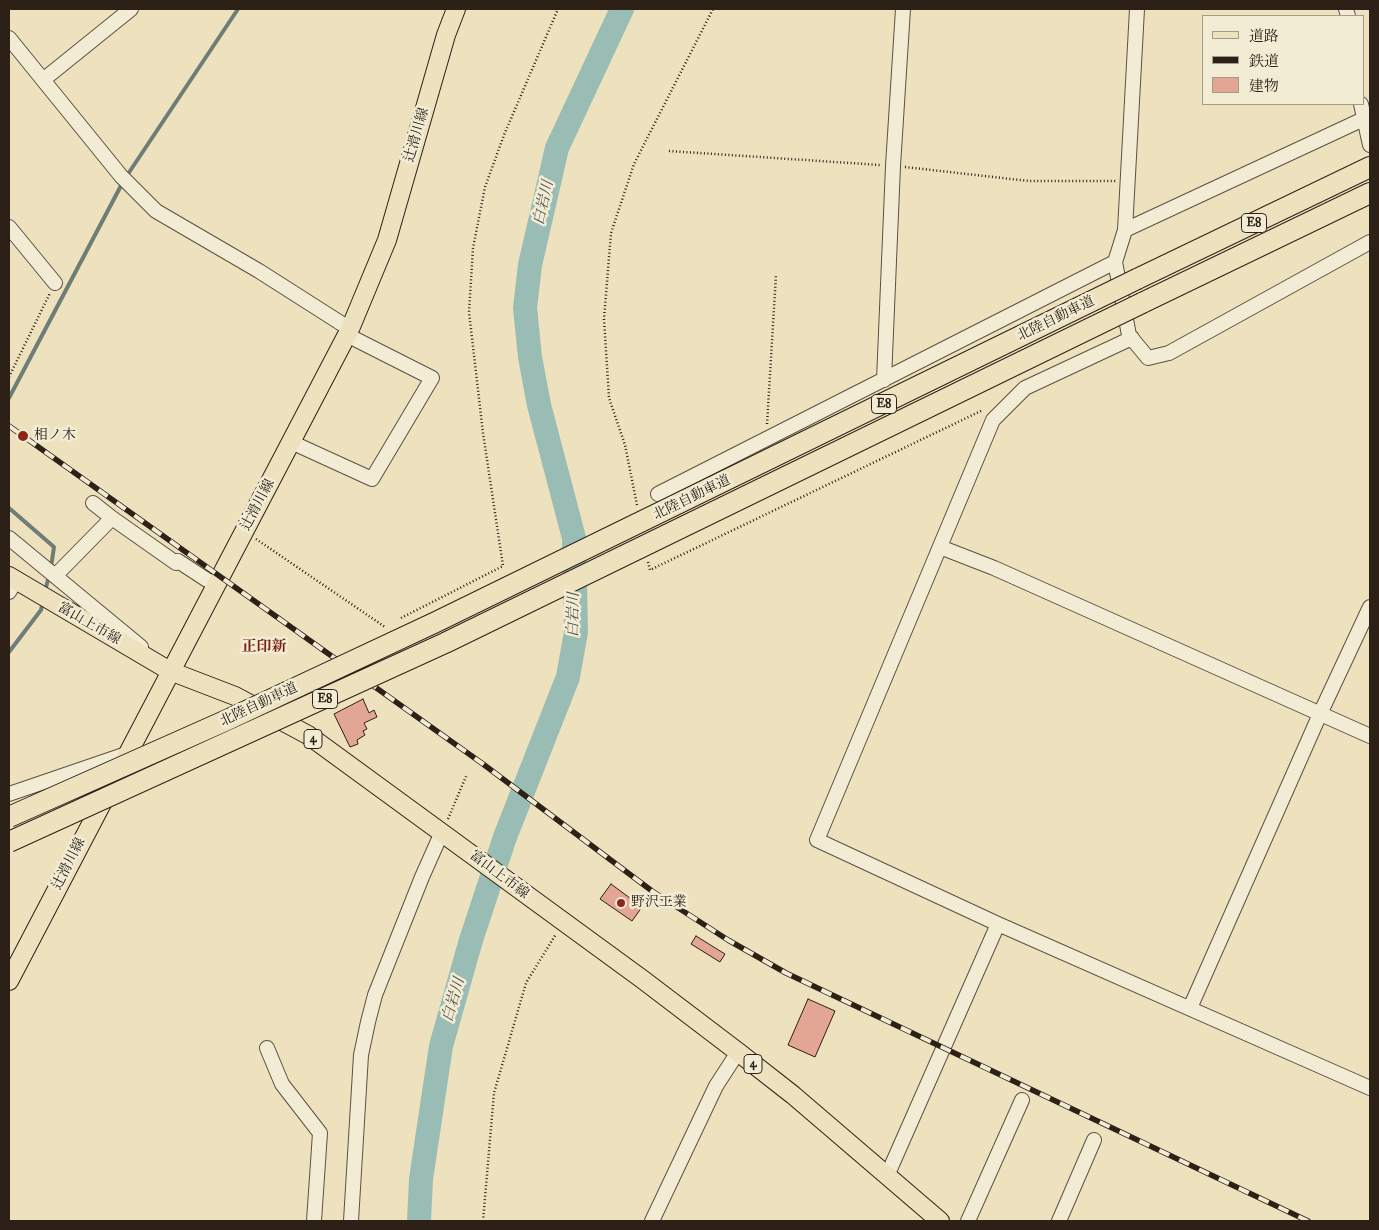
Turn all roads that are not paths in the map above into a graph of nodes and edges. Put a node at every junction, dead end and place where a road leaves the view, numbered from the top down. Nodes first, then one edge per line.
1 (131, 9) edge
2 (456, 9) edge
3 (903, 9) edge
4 (1137, 9) edge
5 (9, 38) edge
6 (43, 80) junction
7 (1361, 105) edge
8 (1367, 117) edge
9 (1370, 145) edge
10 (1370, 167) edge
11 (1370, 193) edge
12 (9, 227) edge
13 (1125, 230) junction
14 (1370, 242) edge
15 (1115, 262) junction
16 (55, 283) road end
17 (349, 332) junction
18 (1132, 338) junction
19 (884, 380) junction
20 (291, 442) junction
21 (658, 494) dead end
22 (93, 503) dead end
23 (112, 518) junction
24 (9, 538) edge
25 (940, 547) junction
26 (55, 576) junction
27 (207, 580) dead end
28 (11, 583) edge
29 (1370, 607) edge
30 (170, 671) junction
31 (1320, 714) junction
32 (1370, 736) edge
33 (126, 754) junction
34 (9, 796) edge
35 (9, 817) edge
36 (442, 832) junction
37 (9, 842) edge
38 (998, 924) junction
39 (9, 981) edge
40 (1190, 1008) junction
41 (267, 1048) dead end
42 (738, 1052) junction
43 (1370, 1088) edge
44 (1022, 1100) dead end
45 (1094, 1140) dead end
46 (887, 1176) junction
47 (314, 1221) edge
48 (351, 1221) edge
49 (652, 1221) edge
50 (940, 1221) edge
51 (968, 1221) edge
52 (1059, 1221) edge

1 - 6 street
2 - 17 main road, 辻滑川線
3 - 19 street
4 - 13 street
5 - 6 street
6 - 17 street
7 - 8 street
8 - 9 street
8 - 13 street
10 - 35 highway, 北陸自動車道 / E8, bridge
11 - 37 highway, 北陸自動車道 / E8, bridge
12 - 16 street
13 - 15 street
14 - 18 street
15 - 18 street
15 - 19 street
17 - 20 main road, 辻滑川線
17 - 20 street
18 - 25 street
19 - 21 street
20 - 30 main road, 辻滑川線
22 - 23 street
23 - 26 street
23 - 27 street
24 - 26 street
25 - 31 street
25 - 38 street
26 - 30 street
28 - 30 main road, 富山上市線 / 4
29 - 31 street
30 - 33 main road, 辻滑川線
30 - 36 main road, 4
31 - 32 street
31 - 40 street
33 - 34 street
33 - 39 main road, 辻滑川線
36 - 42 main road, 富山上市線 / 4
36 - 48 street
38 - 40 street
38 - 46 street
40 - 43 street
41 - 47 street
42 - 46 main road, 4
42 - 49 street
44 - 51 street
45 - 52 street
46 - 50 main road, 4

